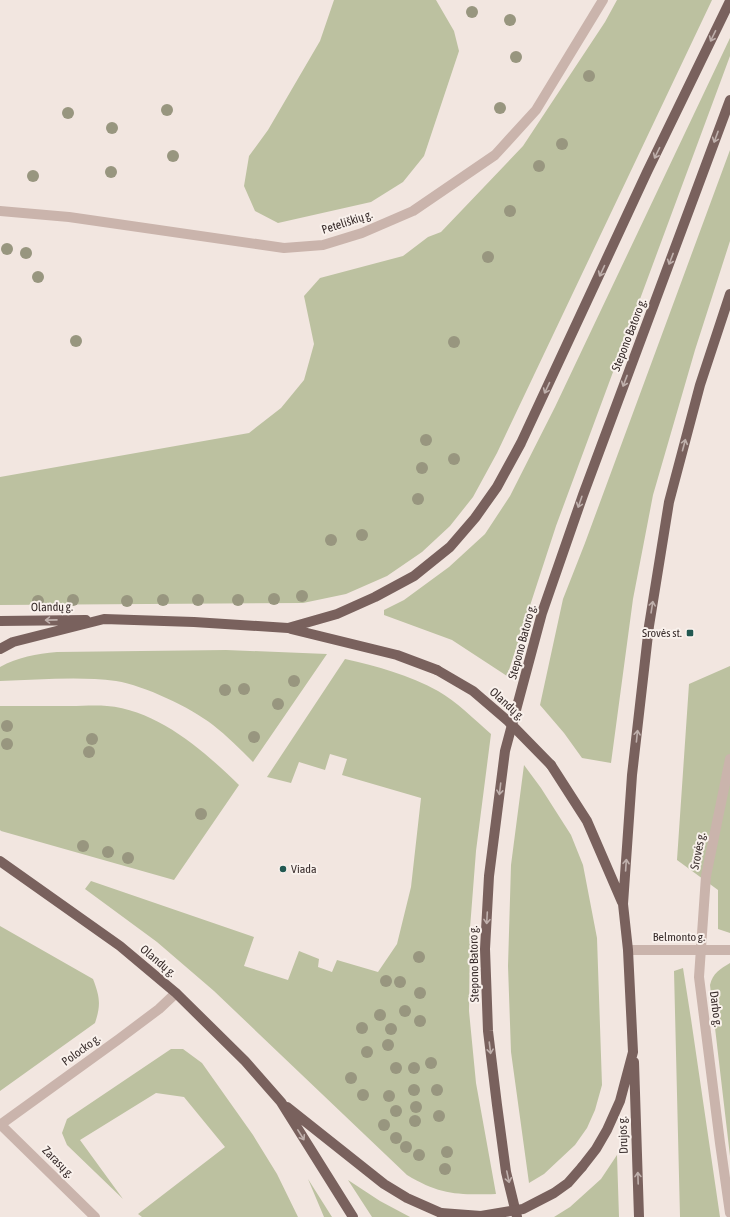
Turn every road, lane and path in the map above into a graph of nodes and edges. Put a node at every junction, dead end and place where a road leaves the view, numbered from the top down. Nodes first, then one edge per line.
1 (603, 0) edge
2 (730, 0) edge
3 (730, 100) edge
4 (0, 211) edge
5 (730, 294) edge
6 (104, 619) junction
7 (0, 621) edge
8 (288, 628) junction
9 (0, 649) edge
10 (730, 759) edge
11 (0, 862) edge
12 (623, 904) junction
13 (628, 950) junction
14 (730, 950) edge
15 (701, 951) junction
16 (176, 993) junction
17 (633, 1052) junction
18 (281, 1102) junction
19 (1, 1125) edge
20 (730, 1213) edge
21 (95, 1217) edge
22 (353, 1217) edge
23 (517, 1217) edge
24 (639, 1217) edge

1 - 4 street, Peteliškių g.
2 -> 8 main road
3 -> 23 main road, Stepono Batoro g.
12 -> 5 main road
6 -> 7 main road, Olandų g.
6 - 8 main road
6 - 9 main road
8 - 12 main road, Olandų g., bridge
10 - 15 street, Srovės g.
11 - 16 main road, Olandų g.
12 - 13 main road, Drujos g.
13 - 15 street, Belmonto g.
13 - 17 main road, Drujos g.
14 - 15 street, Belmonto g.
15 - 20 street, Darbo g.
16 - 18 main road, Olandų g.
16 - 19 street, Polocko g.
17 - 18 main road, bridge
24 -> 17 main road, Drujos g.
18 -> 22 main road
19 - 21 street, Zarasų g.

